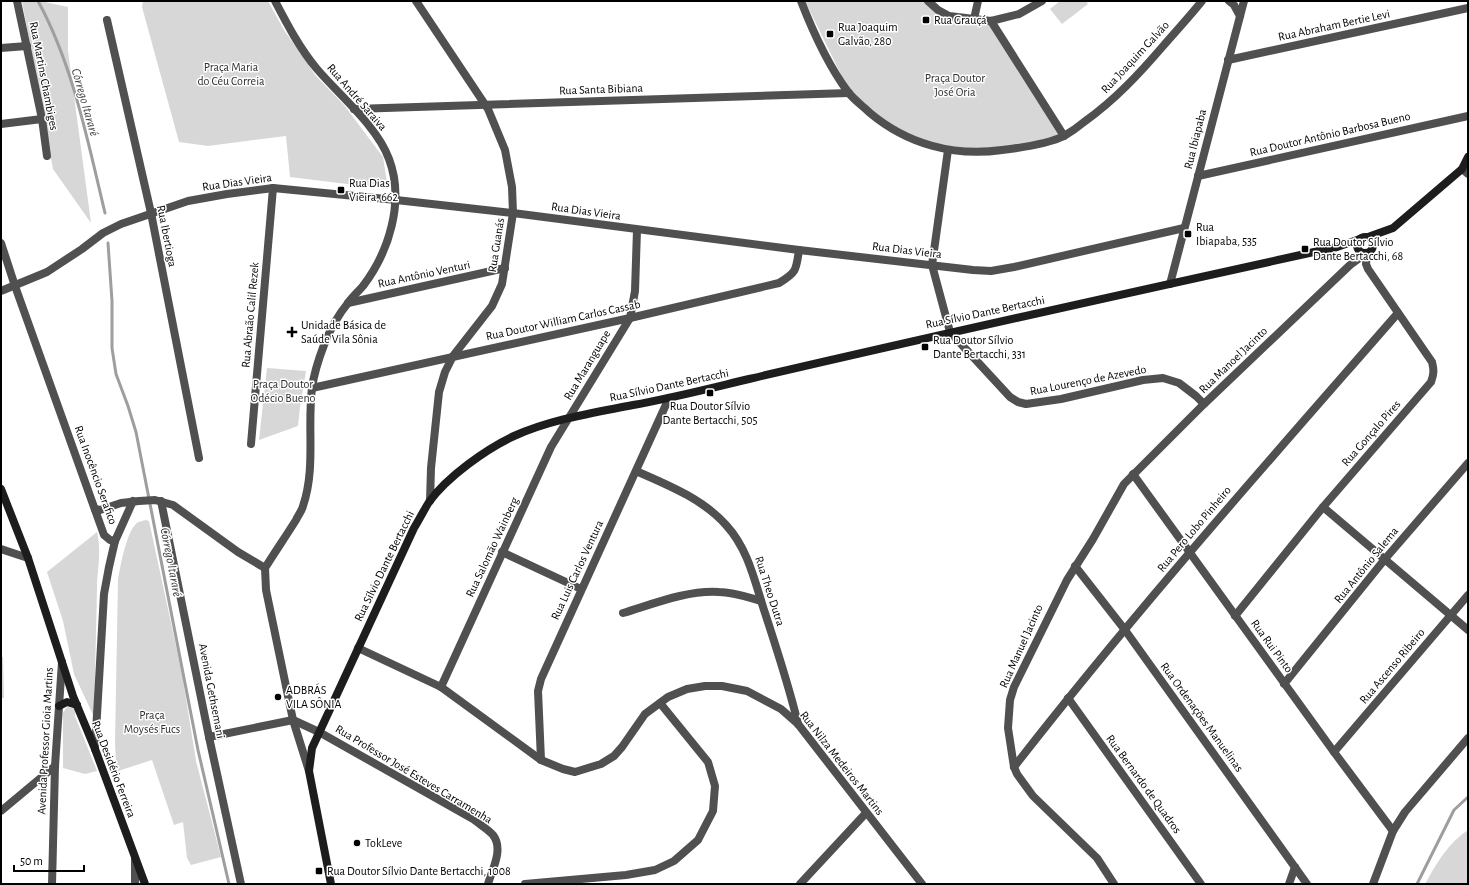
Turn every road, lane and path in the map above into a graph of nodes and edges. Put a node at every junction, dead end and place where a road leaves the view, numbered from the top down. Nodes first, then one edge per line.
1 (17, 1) edge
2 (275, 1) edge
3 (416, 1) edge
4 (800, 1) edge
5 (928, 1) edge
6 (978, 1) edge
7 (1042, 1) edge
8 (1202, 1) edge
9 (1229, 1) edge
10 (1244, 1) edge
11 (1468, 8) edge
12 (1240, 16) junction
13 (974, 19) junction
14 (107, 20) dead end
15 (991, 21) junction
16 (27, 46) junction
17 (1, 48) edge
18 (1228, 60) junction
19 (849, 93) junction
20 (485, 105) junction
21 (354, 109) junction
22 (1468, 116) edge
23 (42, 119) junction
24 (1, 124) edge
25 (1064, 136) junction
26 (948, 150) junction
27 (47, 156) dead end
28 (1468, 157) edge
29 (1465, 171) edge
30 (1198, 176) junction
31 (273, 188) junction
32 (396, 200) junction
33 (150, 213) junction
34 (513, 213) junction
35 (1184, 228) junction
36 (637, 230) junction
37 (1364, 238) junction
38 (1, 243) edge
39 (1337, 247) junction
40 (799, 250) junction
41 (1363, 253) junction
42 (932, 265) junction
43 (505, 268) junction
44 (1170, 284) junction
45 (15, 286) junction
46 (1, 291) edge
47 (348, 303) junction
48 (1398, 313) junction
49 (630, 318) junction
50 (950, 332) junction
51 (453, 356) junction
52 (312, 388) junction
53 (669, 398) junction
54 (1204, 404) junction
55 (568, 418) junction
56 (251, 444) dead end
57 (199, 458) dead end
58 (1468, 462) edge
59 (636, 471) junction
60 (1133, 474) junction
61 (1, 489) edge
62 (136, 501) junction
63 (158, 501) junction
64 (430, 501) junction
65 (121, 503) junction
66 (1323, 507) junction
67 (95, 509) junction
68 (126, 518) junction
69 (115, 541) junction
70 (1, 549) edge
71 (502, 552) junction
72 (1189, 552) junction
73 (28, 558) junction
74 (1385, 559) junction
75 (1075, 566) junction
76 (265, 568) junction
77 (581, 589) junction
78 (1468, 595) edge
79 (761, 601) junction
80 (623, 613) dead end
81 (1450, 615) junction
82 (1235, 616) junction
83 (1126, 630) junction
84 (1468, 630) edge
85 (358, 648) junction
86 (62, 662) junction
87 (1284, 684) junction
88 (441, 687) junction
89 (1068, 698) junction
90 (660, 703) junction
91 (77, 705) junction
92 (59, 706) junction
93 (82, 718) junction
94 (293, 720) junction
95 (97, 721) junction
96 (798, 724) junction
97 (319, 732) junction
98 (208, 737) junction
99 (1468, 738) edge
100 (95, 749) junction
101 (1334, 752) junction
102 (541, 760) junction
103 (55, 766) junction
104 (1014, 767) junction
105 (309, 771) junction
106 (1, 811) edge
107 (866, 813) junction
108 (1393, 831) junction
109 (135, 860) junction
110 (1295, 867) junction
111 (52, 884) edge
112 (135, 884) edge
113 (145, 884) edge
114 (240, 884) edge
115 (331, 884) edge
116 (488, 884) edge
117 (525, 884) edge
118 (800, 884) edge
119 (922, 884) edge
120 (1114, 884) edge
121 (1201, 884) edge
122 (1289, 884) edge
123 (1307, 884) edge
124 (1373, 884) edge

1 - 16 street, Rua Martins Chambiges
2 - 21 street, Rua André Saraiva
3 - 20 street, Rua Guanás
4 - 19 street, Rua Joaquim Galvão
5 - 13 street
6 - 13 street
7 - 15 street
8 - 25 street, Rua Joaquim Galvão
9 - 12 street
10 - 12 street, Rua Ibiapaba
11 - 18 street, Rua Abraham Bertie Levi
12 - 18 street, Rua Ibiapaba
13 - 15 street
14 - 33 street, Rua Ibertioga
15 - 25 street
16 - 17 street
16 - 23 street, Rua Martins Chambiges
18 - 30 street, Rua Ibiapaba
19 - 20 street, Rua Santa Bibiana
19 - 26 street, Rua Joaquim Galvão
20 - 21 street, Rua Santa Bibiana
20 - 34 street, Rua Guanás
21 - 32 street, Rua André Saraiva
22 - 30 street, Rua Doutor Antônio Barbosa Bueno
23 - 24 street
23 - 27 street, Rua Martins Chambiges
25 - 26 street, Rua Joaquim Galvão
26 - 42 street
28 - 29 street
29 - 37 street
30 - 35 street, Rua Ibiapaba
31 - 32 street, Rua Dias Vieira
31 - 33 street, Rua Dias Vieira
31 - 56 street, Rua Abraão Calil Rezek
32 - 34 street, Rua Dias Vieira
32 - 47 street, Rua André Saraiva
33 - 45 street, Rua Dias Vieira
33 - 57 street, Rua Ibertioga
34 - 36 street, Rua Dias Vieira
34 - 43 street, Rua Guanás
35 - 42 street, Rua Dias Vieira
35 - 44 street, Rua Ibiapaba
36 - 40 street, Rua Dias Vieira
36 - 49 street, Rua Maranguape
37 - 39 street, Rua Sílvio Dante Bertacchi
37 - 41 street
37 - 41 street
38 - 45 street, Rua Inocêncio Serafico
39 - 41 street, Rua Sílvio Dante Bertacchi
39 - 44 street, Rua Sílvio Dante Bertacchi
40 - 42 street, Rua Dias Vieira
40 - 49 street, Rua Doutor William Carlos Cassab
41 - 48 street, Rua Gonçalo Pires
41 - 54 street, Rua Manoel Jacinto
42 - 50 street
43 - 47 street, Rua Antônio Venturi
43 - 51 street, Rua Guanás
44 - 50 street, Rua Sílvio Dante Bertacchi
45 - 46 street, Rua Dias Vieira
45 - 67 street, Rua Inocêncio Serafico
47 - 52 street, Rua André Saraiva
48 - 66 street, Rua Gonçalo Pires
48 - 72 street, Rua Pero Lobo Pinheiro
49 - 51 street, Rua Doutor William Carlos Cassab
49 - 55 street, Rua Maranguape
50 - 53 street, Rua Sílvio Dante Bertacchi
50 - 54 street, Rua Lourenço de Azevedo
51 - 52 street, Rua Doutor William Carlos Cassab
51 - 64 street, Rua Guanás
52 - 76 street, Rua André Saraiva
53 - 55 street, Rua Sílvio Dante Bertacchi
53 - 59 street, Rua Luis Carlos Ventura
54 - 60 street, Rua Manoel Jacinto
55 - 64 street, Rua Sílvio Dante Bertacchi
55 - 71 street, Rua Salomão Wainberg
58 - 74 street, Rua Antônio Salema
59 - 77 street, Rua Luis Carlos Ventura
59 - 79 street, Rua Theo Dutra
60 - 72 street, Rua Rui Pinto
60 - 75 street, Rua Manuel Jacinto
61 - 73 street, Avenida Professor Gioia Martins
62 - 63 street
62 - 65 street
62 - 68 street
63 - 76 street
63 - 98 street, Avenida Gethsemani
64 - 85 street, Rua Sílvio Dante Bertacchi
65 - 67 street
65 - 68 street
66 - 74 street
66 - 82 street, Rua Gonçalo Pires
67 - 69 street, Rua Inocêncio Serafico
68 - 69 street
69 - 95 street, Rua Inocêncio Serafico
70 - 73 street
71 - 77 street
71 - 88 street, Rua Salomão Wainberg
72 - 82 street, Rua Rui Pinto
72 - 83 street, Rua Pero Lobo Pinheiro
73 - 86 street, Avenida Professor Gioia Martins
74 - 81 street
74 - 87 street, Rua Antônio Salema
75 - 83 street, Rua Ordenações Manuelinas
75 - 104 street, Rua Manuel Jacinto
76 - 94 street
77 - 102 street, Rua Luis Carlos Ventura
78 - 81 street, Rua Ascenso Ribeiro
79 - 80 street
79 - 96 street, Rua Theo Dutra
81 - 84 street
81 - 101 street, Rua Ascenso Ribeiro
82 - 87 street, Rua Rui Pinto
83 - 89 street, Rua Pero Lobo Pinheiro
83 - 110 street, Rua Ordenações Manuelinas
85 - 88 street, Rua Nilza Medeiros Martins
85 - 97 street, Rua Sílvio Dante Bertacchi
86 - 91 street, Rua Desidério Ferreira
86 - 92 street, Avenida Professor Gioia Martins
87 - 101 street, Rua Rui Pinto
88 - 102 street, Rua Nilza Medeiros Martins
89 - 104 street, Rua Pero Lobo Pinheiro
89 - 121 street, Rua Bernardo de Quadros
90 - 96 street, Rua Nilza Medeiros Martins
90 - 102 street, Rua Nilza Medeiros Martins
90 - 117 street
91 - 92 street
91 - 93 street, Rua Desidério Ferreira
92 - 103 street, Avenida Professor Gioia Martins
93 - 95 street
93 - 100 street, Rua Desidério Ferreira
94 - 97 street, Rua Professor José Esteves Carramenha
94 - 98 street
94 - 105 street
95 - 100 street, Rua Inocêncio Serafico
96 - 107 street, Rua Nilza Medeiros Martins
97 - 105 street, Rua Sílvio Dante Bertacchi
97 - 116 street, Rua Professor José Esteves Carramenha
98 - 114 street, Avenida Gethsemani
99 - 108 street
100 - 109 street, Rua Desidério Ferreira
101 - 108 street, Rua Rui Pinto
103 - 106 street
103 - 111 street, Avenida Professor Gioia Martins
104 - 120 street, Rua Manuel Jacinto
105 - 115 street, Rua Sílvio Dante Bertacchi
107 - 118 street
107 - 119 street, Rua Nilza Medeiros Martins
108 - 124 street
109 - 112 street
109 - 113 street, Rua Desidério Ferreira
110 - 122 street
110 - 123 street, Rua Ordenações Manuelinas

